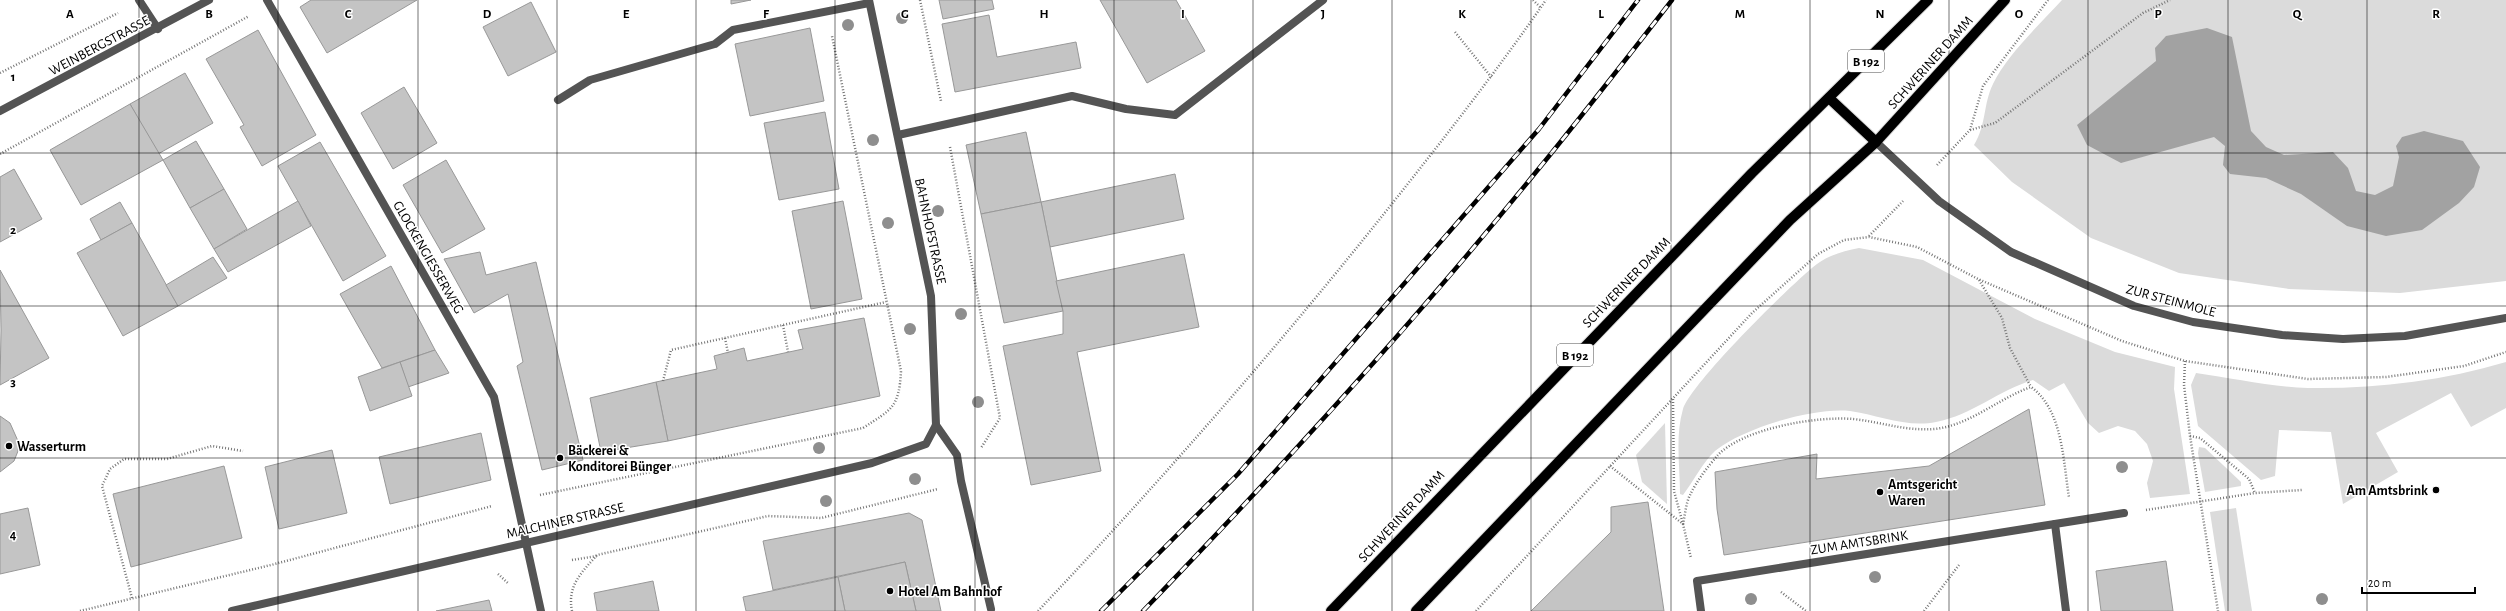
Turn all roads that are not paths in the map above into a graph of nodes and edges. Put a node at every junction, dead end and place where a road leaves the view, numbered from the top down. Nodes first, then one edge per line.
1 (209, 0) edge
2 (1323, 0) edge
3 (1928, 0) edge
4 (2005, 0) edge
5 (139, 1) edge
6 (869, 1) edge
7 (268, 2) edge
8 (158, 29) junction
9 (1829, 98) junction
10 (558, 100) dead end
11 (0, 111) edge
12 (898, 135) junction
13 (1876, 142) junction
14 (2506, 318) edge
15 (936, 425) junction
16 (903, 452) joint
17 (2124, 513) road end
18 (2055, 524) junction
19 (527, 542) junction
20 (991, 609) dead end
21 (232, 611) edge
22 (541, 611) edge
23 (1331, 611) edge
24 (1416, 611) edge
25 (1701, 611) edge
26 (2066, 611) edge

1 - 8 street, WEINBERGSTRASSE
2 - 12 street
3 - 9 main road, SCHWERINER DAMM / B 192
4 - 13 main road, SCHWERINER DAMM
5 - 8 street
6 - 10 street
6 - 12 street, BAHNHOFSTRASSE
7 - 19 street, GLOCKENGIESSERWEG
8 - 11 street, WEINBERGSTRASSE
9 - 13 main road
9 - 23 main road, SCHWERINER DAMM / B 192
12 - 15 street, BAHNHOFSTRASSE
13 - 14 street, ZUR STEINMOLE
13 - 24 main road, SCHWERINER DAMM
15 - 16 street, BAHNHOFSTRASSE
15 - 20 street
16 - 19 street, MALCHINER STRASSE
17 - 18 street, ZUM AMTSBRINK
18 - 25 street, ZUM AMTSBRINK
18 - 26 street
19 - 21 street, MALCHINER STRASSE
19 - 22 street, GLOCKENGIESSERWEG

